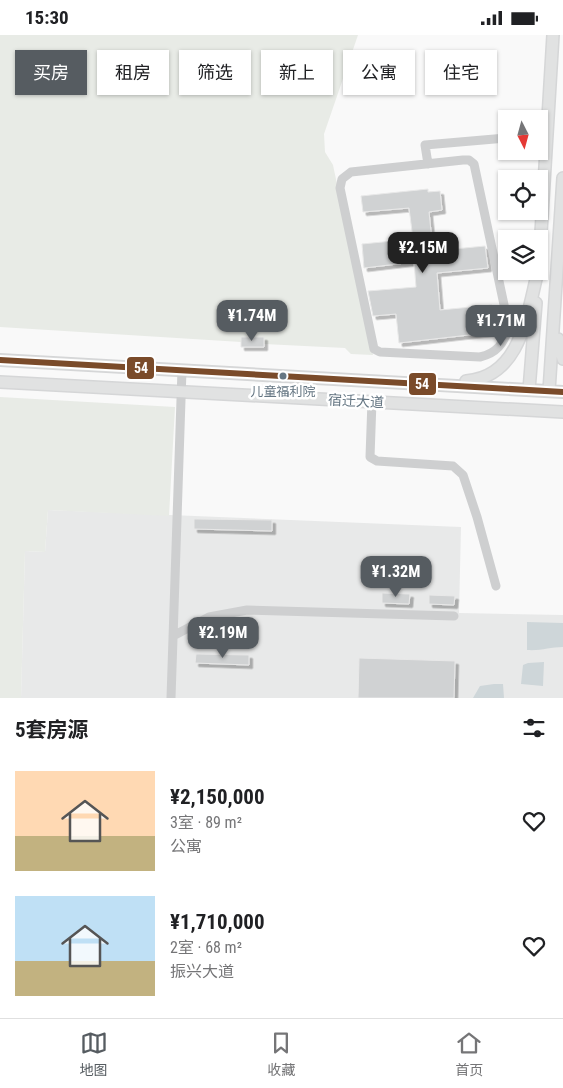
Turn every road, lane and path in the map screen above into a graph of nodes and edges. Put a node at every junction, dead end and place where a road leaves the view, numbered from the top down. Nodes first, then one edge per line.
1 (554, 35) edge
2 (546, 110) edge
3 (498, 139) edge
4 (542, 160) edge
5 (428, 164) junction
6 (563, 179) edge
7 (562, 207) edge
8 (540, 230) edge
9 (557, 276) junction
10 (536, 280) edge
11 (537, 280) edge
12 (563, 359) edge
13 (0, 360) edge
14 (182, 370) junction
15 (0, 382) edge
16 (427, 384) junction
17 (529, 389) junction
18 (549, 391) junction
19 (181, 392) junction
20 (563, 392) edge
21 (372, 401) junction
22 (563, 412) edge
23 (496, 586) dead end
24 (454, 617) dead end
25 (173, 636) junction
26 (171, 698) edge

1 - 2 main road
3 - 5 lane
4 - 8 main road
5 - 5 lane
6 - 7 main road
7 - 9 main road
9 - 12 main road
9 - 18 main road
10 - 16 main road
11 - 17 main road
13 - 14 main road, 宿迁大道
14 - 16 main road, 宿迁大道
14 - 19 lane
15 - 19 main road, 宿迁大道
16 - 17 main road, 宿迁大道
17 - 18 main road, 宿迁大道
18 - 20 main road, 宿迁大道
19 - 21 main road, 宿迁大道
19 - 25 lane
21 - 22 main road, 宿迁大道
21 - 23 lane
24 - 25 lane
25 - 26 lane

